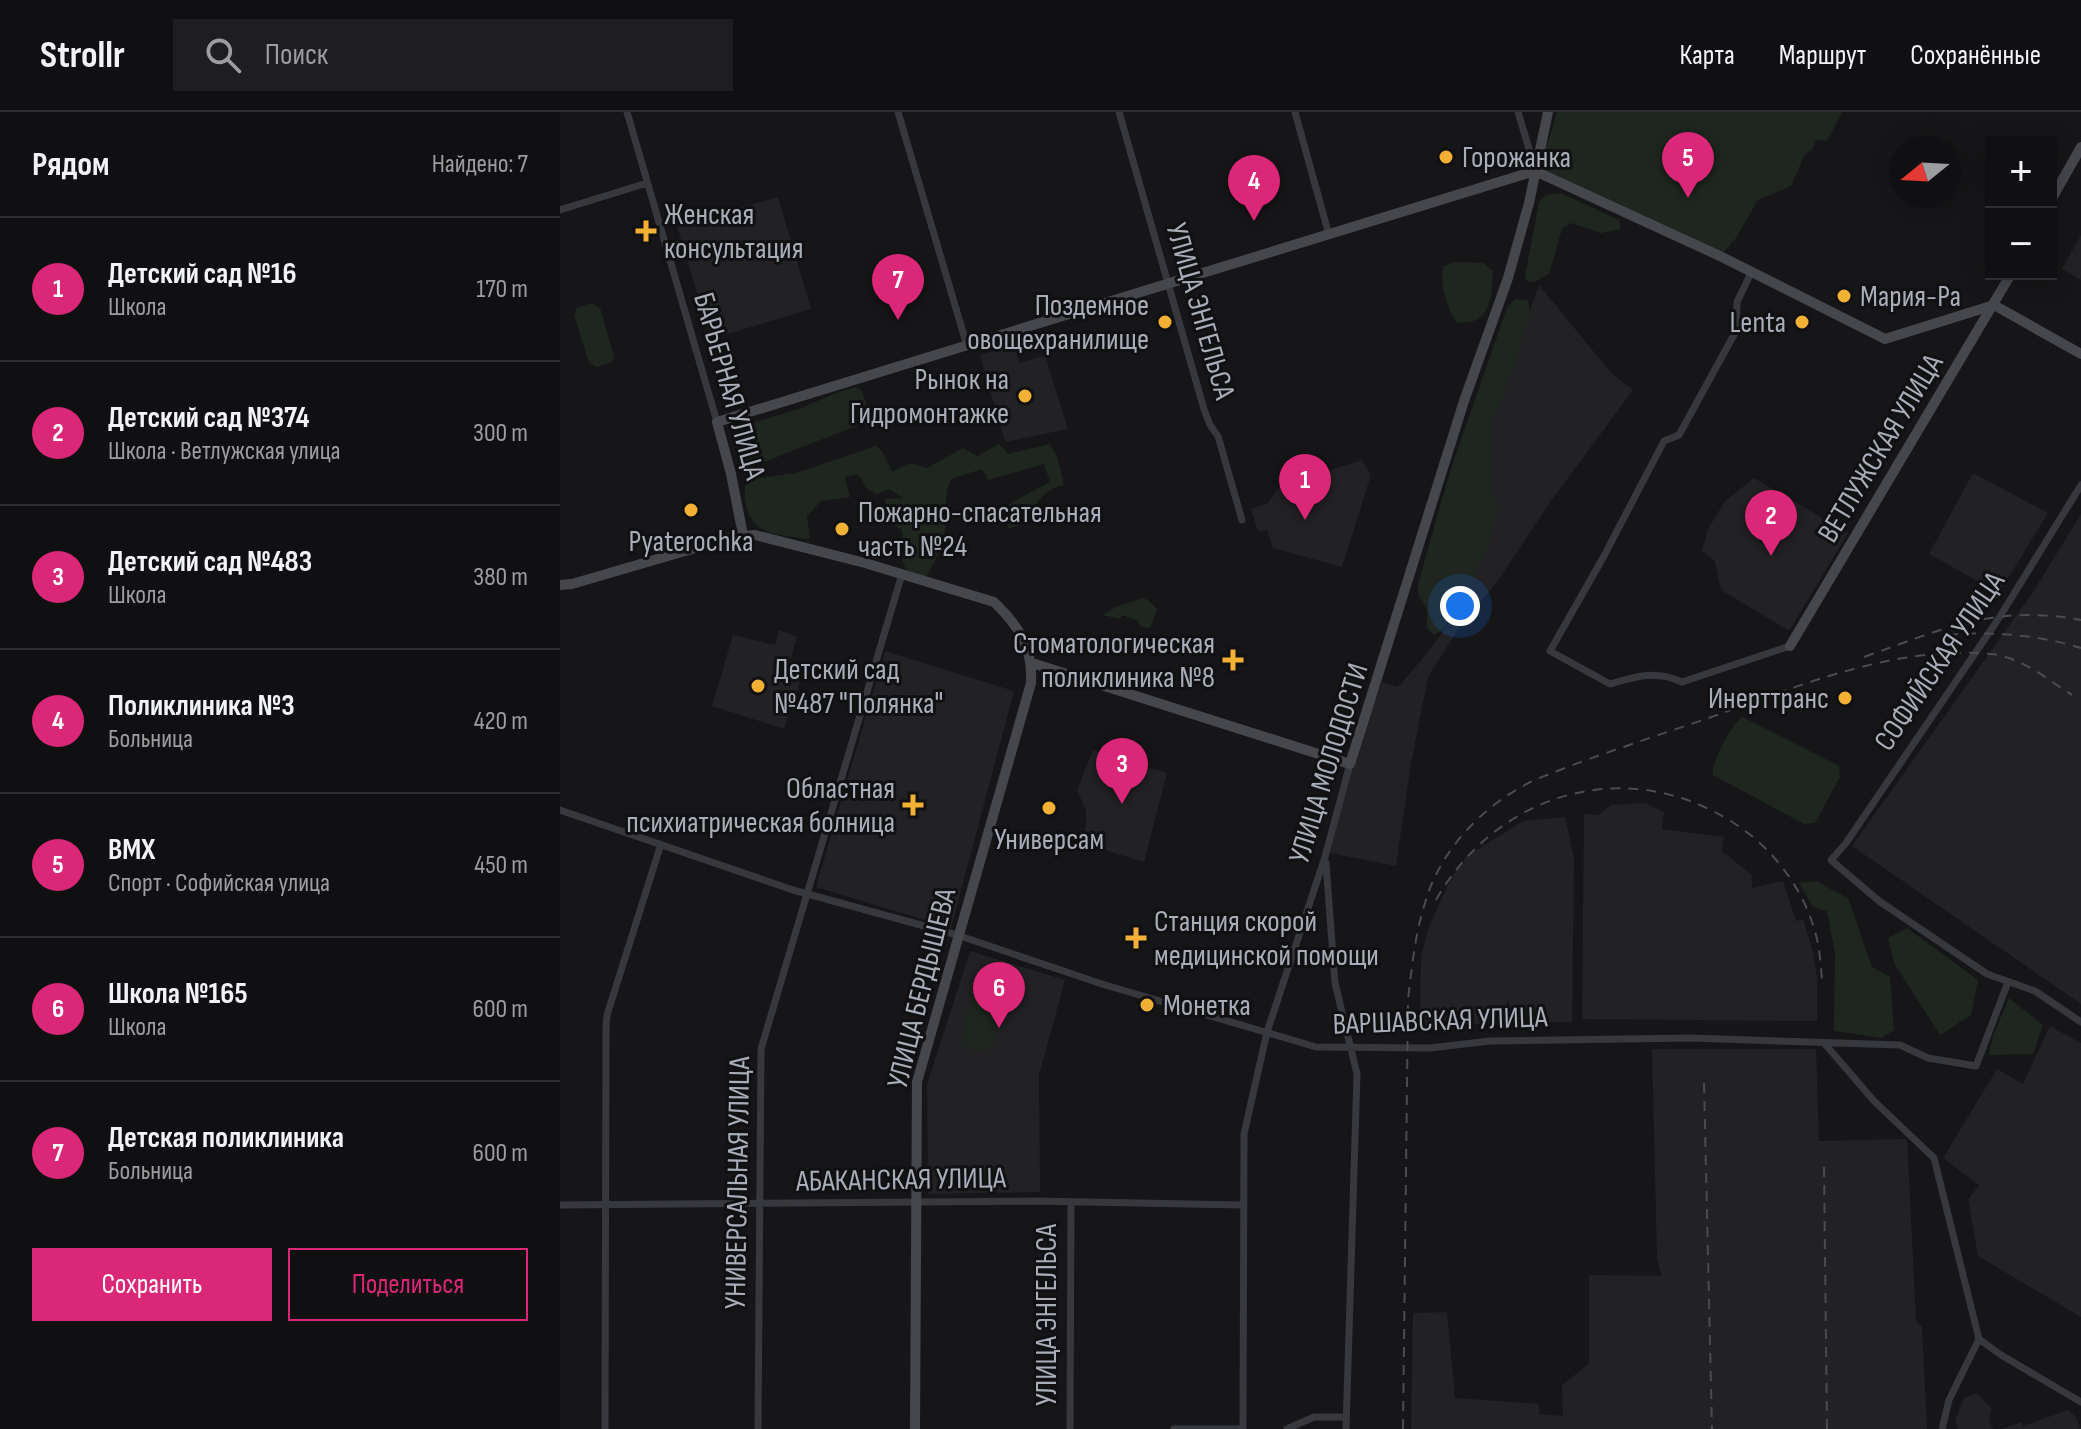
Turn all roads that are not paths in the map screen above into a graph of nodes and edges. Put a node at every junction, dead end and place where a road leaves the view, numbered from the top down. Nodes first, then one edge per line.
1 (627, 112) edge
2 (898, 112) edge
3 (1119, 112) edge
4 (1295, 112) edge
5 (1518, 112) edge
6 (1548, 112) edge
7 (2081, 147) edge
8 (2078, 162) edge
9 (1535, 171) junction
10 (647, 183) junction
11 (2057, 192) edge
12 (560, 210) edge
13 (1329, 235) junction
14 (1751, 273) junction
15 (2008, 280) edge
16 (1169, 286) junction
17 (1994, 305) junction
18 (967, 346) junction
19 (2081, 354) edge
20 (717, 422) junction
21 (2081, 485) edge
22 (1242, 520) dead end
23 (743, 535) junction
24 (902, 574) junction
25 (560, 585) edge
26 (1790, 646) joint
27 (1032, 663) junction
28 (1350, 764) junction
29 (560, 810) edge
30 (661, 844) junction
31 (1325, 857) junction
32 (807, 893) junction
33 (957, 935) junction
34 (2008, 982) junction
35 (2081, 1022) edge
36 (1267, 1032) junction
37 (1825, 1044) junction
38 (1352, 1049) junction
39 (1071, 1202) junction
40 (915, 1203) junction
41 (758, 1204) junction
42 (560, 1205) edge
43 (607, 1205) junction
44 (1242, 1205) junction
45 (1979, 1339) junction
46 (2081, 1402) edge
47 (1346, 1417) junction
48 (605, 1429) edge
49 (758, 1429) edge
50 (915, 1429) edge
51 (1070, 1429) edge
52 (1174, 1429) edge
53 (1243, 1429) edge
54 (1287, 1429) edge
55 (1346, 1429) edge
56 (1942, 1429) edge

1 - 10 street, БАРЬЕРНАЯ УЛИЦА
2 - 18 street
3 - 16 street, УЛИЦА ЭНГЕЛЬСА
4 - 13 street
5 - 9 street
6 - 9 street, УЛИЦА МОЛОДОСТИ
7 - 8 street
8 - 11 street
9 - 13 street
9 - 14 street
9 - 28 street, УЛИЦА МОЛОДОСТИ
10 - 12 street
10 - 20 street, БАРЬЕРНАЯ УЛИЦА
13 - 16 street
14 - 17 street
14 - 26 street
15 - 17 street, ВЕТЛУЖСКАЯ УЛИЦА
16 - 18 street
16 - 22 street, УЛИЦА ЭНГЕЛЬСА
17 - 19 street
17 - 26 street, ВЕТЛУЖСКАЯ УЛИЦА
18 - 20 street
20 - 23 street, БАРЬЕРНАЯ УЛИЦА
21 - 34 street, СОФИЙСКАЯ УЛИЦА
23 - 24 street
23 - 25 street
24 - 27 street
24 - 32 street, УНИВЕРСАЛЬНАЯ УЛИЦА
27 - 28 street
27 - 33 street, УЛИЦА БЕРДЫШЕВА
28 - 31 street, УЛИЦА МОЛОДОСТИ
29 - 30 street, ВАРШАВСКАЯ УЛИЦА
30 - 32 street, ВАРШАВСКАЯ УЛИЦА
30 - 43 street
31 - 36 street, УЛИЦА МОЛОДОСТИ
31 - 38 street
32 - 33 street, ВАРШАВСКАЯ УЛИЦА
32 - 41 street, УНИВЕРСАЛЬНАЯ УЛИЦА
33 - 36 street, ВАРШАВСКАЯ УЛИЦА
33 - 40 street, УЛИЦА БЕРДЫШЕВА
34 - 35 street
34 - 37 street, ВАРШАВСКАЯ УЛИЦА
36 - 38 street, ВАРШАВСКАЯ УЛИЦА
36 - 44 street, УЛИЦА МОЛОДОСТИ
37 - 38 street, ВАРШАВСКАЯ УЛИЦА
37 - 45 street
38 - 47 street
39 - 40 street, АБАКАНСКАЯ УЛИЦА
39 - 44 street, АБАКАНСКАЯ УЛИЦА
39 - 51 street, УЛИЦА ЭНГЕЛЬСА
40 - 41 street, АБАКАНСКАЯ УЛИЦА
40 - 50 street, УЛИЦА БЕРДЫШЕВА
41 - 43 street, АБАКАНСКАЯ УЛИЦА
41 - 49 street, УНИВЕРСАЛЬНАЯ УЛИЦА
42 - 43 street, АБАКАНСКАЯ УЛИЦА
43 - 48 street
44 - 53 street, УЛИЦА МОЛОДОСТИ
45 - 46 street
45 - 56 street
47 - 54 street
47 - 55 street
52 - 53 street

